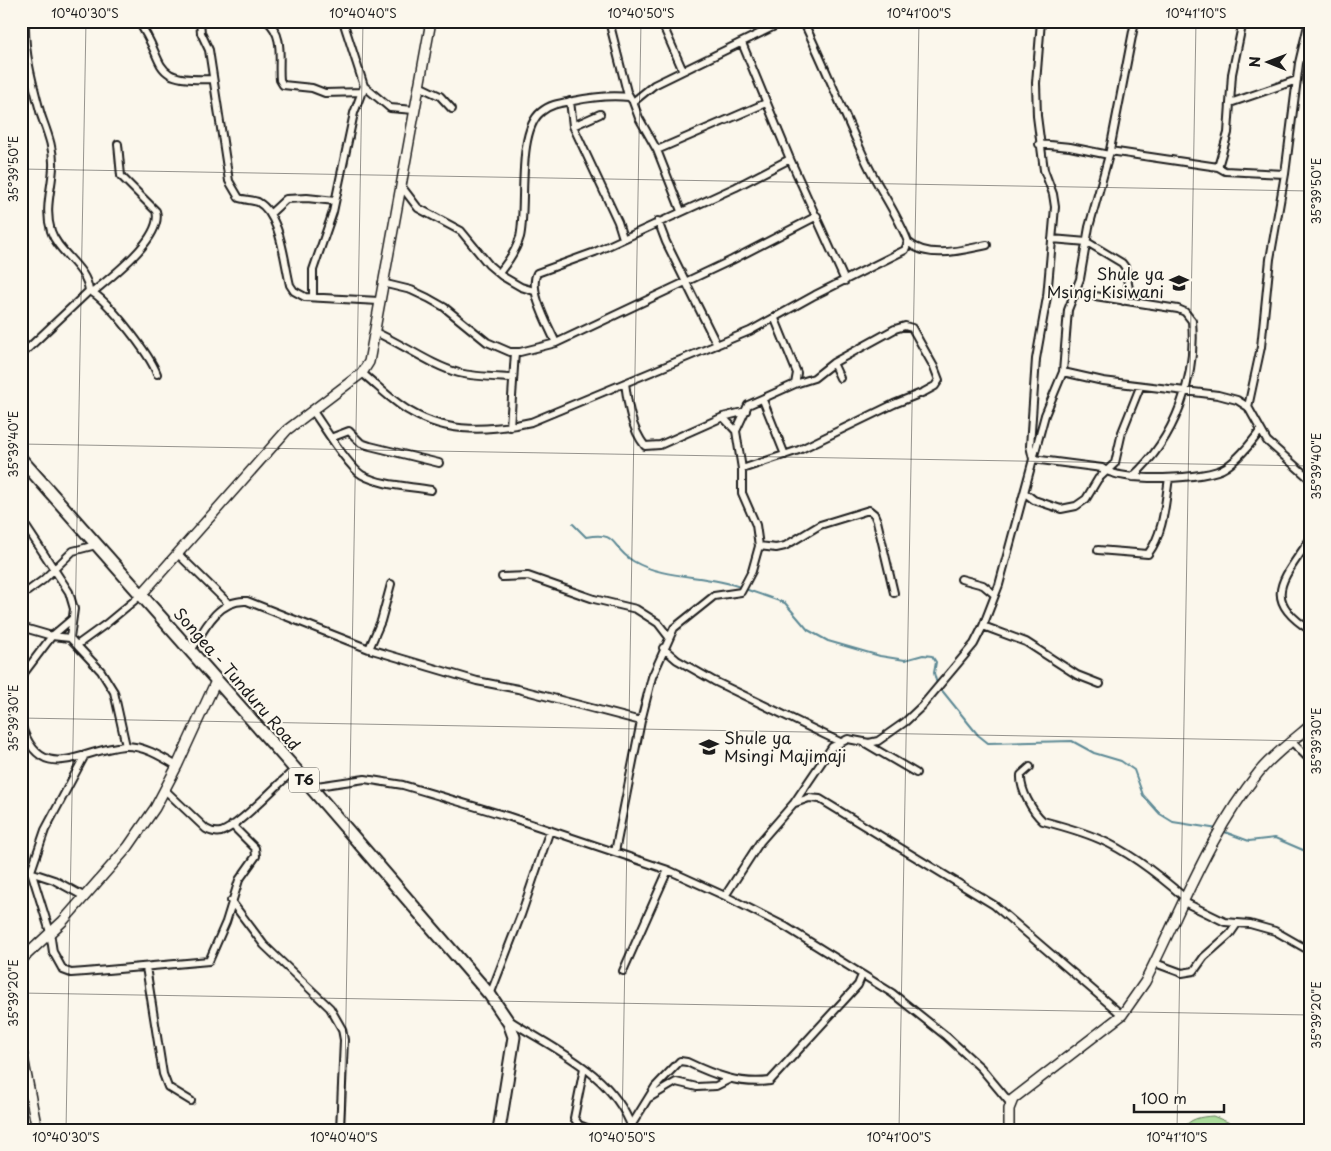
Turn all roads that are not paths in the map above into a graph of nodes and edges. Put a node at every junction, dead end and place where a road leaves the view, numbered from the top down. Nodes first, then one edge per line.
1 (25, 21) edge
2 (138, 21) edge
3 (200, 21) edge
4 (267, 21) edge
5 (343, 21) edge
6 (431, 21) edge
7 (609, 21) edge
8 (661, 21) edge
9 (785, 21) edge
10 (803, 21) edge
11 (1042, 21) edge
12 (1135, 21) edge
13 (1243, 21) edge
14 (1309, 21) edge
15 (742, 43) junction
16 (683, 71) junction
17 (213, 79) junction
18 (1297, 80) junction
19 (419, 86) junction
20 (364, 89) junction
21 (631, 99) junction
22 (570, 101) junction
23 (766, 103) junction
24 (1230, 103) junction
25 (452, 109) dead end
26 (414, 110) junction
27 (600, 114) dead end
28 (573, 126) junction
29 (118, 144) dead end
30 (1039, 144) junction
31 (657, 150) junction
32 (1109, 153) junction
33 (790, 159) junction
34 (1218, 167) junction
35 (1286, 174) junction
36 (402, 187) junction
37 (335, 201) junction
38 (681, 211) junction
39 (270, 213) junction
40 (817, 216) junction
41 (658, 221) junction
42 (623, 238) junction
43 (1052, 239) junction
44 (908, 242) junction
45 (1087, 242) junction
46 (987, 245) dead end
47 (499, 273) junction
48 (686, 280) junction
49 (845, 281) junction
50 (382, 282) junction
51 (534, 290) junction
52 (91, 292) junction
53 (1076, 293) junction
54 (313, 296) junction
55 (379, 301) junction
56 (1123, 301) junction
57 (774, 319) junction
58 (375, 332) junction
59 (556, 343) junction
60 (717, 345) junction
61 (515, 352) junction
62 (21, 355) edge
63 (832, 363) junction
64 (1063, 372) junction
65 (362, 373) junction
66 (797, 373) junction
67 (156, 374) dead end
68 (513, 378) junction
69 (814, 378) junction
70 (840, 378) dead end
71 (625, 383) junction
72 (795, 384) junction
73 (1140, 386) junction
74 (1187, 391) junction
75 (762, 400) junction
76 (1248, 407) junction
77 (312, 410) junction
78 (746, 411) junction
79 (723, 417) junction
80 (510, 427) junction
81 (1260, 430) junction
82 (736, 431) junction
83 (333, 437) junction
84 (785, 456) junction
85 (21, 459) edge
86 (1033, 459) junction
87 (439, 464) dead end
88 (742, 469) junction
89 (1105, 471) junction
90 (1132, 477) junction
91 (1169, 478) junction
92 (1310, 479) edge
93 (431, 490) dead end
94 (1025, 494) junction
95 (21, 519) edge
96 (1310, 539) edge
97 (96, 545) junction
98 (759, 546) junction
99 (1098, 550) dead end
100 (178, 554) junction
101 (53, 569) junction
102 (502, 577) dead end
103 (961, 579) dead end
104 (391, 584) dead end
105 (894, 593) dead end
106 (142, 595) junction
107 (994, 595) junction
108 (21, 596) edge
109 (228, 603) junction
110 (72, 619) junction
111 (983, 626) junction
112 (21, 627) edge
113 (1310, 630) edge
114 (52, 636) junction
115 (668, 636) junction
116 (70, 638) junction
117 (77, 645) junction
118 (663, 648) junction
119 (369, 649) junction
120 (191, 651) junction
121 (21, 677) edge
122 (216, 682) junction
123 (1100, 684) dead end
124 (640, 722) junction
125 (21, 724) edge
126 (1310, 726) edge
127 (840, 742) junction
128 (864, 742) junction
129 (1291, 742) junction
130 (126, 746) junction
131 (85, 755) junction
132 (1310, 760) edge
133 (177, 766) junction
134 (1030, 767) dead end
135 (295, 769) junction
136 (916, 773) dead end
137 (310, 787) junction
138 (165, 790) junction
139 (794, 803) junction
140 (232, 825) junction
141 (550, 830) junction
142 (615, 852) junction
143 (21, 869) edge
144 (668, 870) junction
145 (31, 871) junction
146 (725, 896) junction
147 (85, 897) junction
148 (1184, 900) junction
149 (231, 901) junction
150 (1225, 922) junction
151 (1237, 924) junction
152 (50, 932) junction
153 (1230, 934) junction
154 (1310, 951) edge
155 (21, 960) edge
156 (1155, 963) junction
157 (146, 967) junction
158 (623, 971) dead end
159 (862, 974) junction
160 (490, 994) junction
161 (1122, 1015) junction
162 (506, 1018) junction
163 (21, 1047) edge
164 (584, 1068) junction
165 (730, 1079) junction
166 (648, 1099) junction
167 (191, 1100) dead end
168 (1010, 1104) junction
169 (632, 1128) edge
170 (37, 1130) edge
171 (340, 1130) edge
172 (499, 1130) edge
173 (592, 1130) edge
174 (1009, 1130) edge

1 - 52 street
2 - 17 street
3 - 17 street
4 - 20 street
5 - 20 street
6 - 19 street
7 - 21 street
8 - 16 street
9 - 15 street
10 - 44 street
11 - 30 street
12 - 32 street
13 - 24 street
14 - 18 street
15 - 16 street
15 - 23 street
16 - 21 street
17 - 39 street
18 - 24 street
18 - 35 street
19 - 25 street
19 - 26 street
20 - 26 street
20 - 37 street
21 - 22 street
21 - 31 street
22 - 28 street
22 - 47 street
23 - 31 street
23 - 33 street
24 - 34 street
26 - 36 street
27 - 28 street
28 - 42 street
29 - 52 street
30 - 32 street
30 - 43 street
31 - 38 street
32 - 34 street
32 - 45 street
33 - 38 street
33 - 40 street
34 - 35 street
35 - 76 street
36 - 47 street
36 - 50 street
37 - 39 street
37 - 54 street
38 - 41 street
39 - 54 street
40 - 48 street
40 - 49 street
41 - 42 street
41 - 48 street
42 - 51 street
43 - 45 street
43 - 86 street
44 - 46 street
44 - 49 street
45 - 53 street
45 - 56 street
47 - 51 street
48 - 59 street
48 - 60 street
49 - 57 street
50 - 55 street
50 - 61 street
51 - 59 street
52 - 62 street
52 - 67 street
53 - 56 street
53 - 64 street
54 - 55 street
55 - 58 street
56 - 74 street
57 - 60 street
57 - 66 street
58 - 65 street
58 - 68 street
59 - 61 street
60 - 71 street
61 - 68 street
63 - 69 street
63 - 70 street
63 - 84 street
64 - 73 street
64 - 86 street
65 - 77 street
65 - 80 street
66 - 69 street
66 - 72 street
68 - 80 street
69 - 72 street
71 - 79 street
71 - 80 street
72 - 75 street
73 - 74 street
73 - 89 street
74 - 76 street
74 - 90 street
75 - 78 street
75 - 84 street
76 - 81 street
77 - 83 street
77 - 100 street
78 - 79 street
78 - 82 street
79 - 82 street
81 - 91 street
81 - 92 street
82 - 88 street
83 - 87 street
83 - 93 street
84 - 88 street
85 - 97 highway, Songea - Tunduru Road / T6
86 - 89 street
86 - 94 street
88 - 98 street
89 - 90 street
89 - 94 street
90 - 91 street
91 - 99 street
94 - 107 street
95 - 101 street
96 - 113 street
97 - 101 street
97 - 106 highway, Songea - Tunduru Road / T6
98 - 105 street
98 - 115 street
100 - 106 street
100 - 109 street
101 - 108 street
101 - 110 street
102 - 115 street
103 - 107 street
104 - 119 street
106 - 117 street
106 - 120 highway, Songea - Tunduru Road / T6
107 - 111 street
109 - 119 street
109 - 120 street
110 - 114 street
110 - 116 street
111 - 123 street
111 - 128 street
112 - 114 street
114 - 116 street
114 - 121 street
115 - 118 street
116 - 117 street
117 - 130 street
118 - 124 street
118 - 127 street
119 - 124 street
120 - 122 highway, Songea - Tunduru Road / T6
122 - 133 street
122 - 135 highway, Songea - Tunduru Road / T6
124 - 142 street
125 - 131 street
126 - 129 street
127 - 128 street
127 - 139 street
128 - 136 street
129 - 132 street
129 - 148 street
130 - 131 street
130 - 133 street
131 - 145 street
133 - 138 street
134 - 148 street
135 - 137 highway, Songea - Tunduru Road / T6
135 - 140 street
137 - 141 street
137 - 160 highway, Songea - Tunduru Road / T6
138 - 140 street
138 - 147 street
139 - 146 street
139 - 161 street
140 - 149 street
141 - 142 street
141 - 160 street
142 - 144 street
143 - 145 street
144 - 146 street
144 - 158 street
145 - 147 street
145 - 152 street
146 - 159 street
147 - 152 street
148 - 150 street
148 - 156 street
149 - 157 street
149 - 171 street
150 - 151 street
150 - 153 street
151 - 153 street
151 - 154 street
152 - 155 street
152 - 157 street
153 - 156 street
156 - 161 street
157 - 167 street
159 - 165 street
159 - 168 street
160 - 162 highway, Songea - Tunduru Road / T6
161 - 168 street
162 - 164 street
162 - 172 highway, Songea - Tunduru Road / T6
163 - 170 street
164 - 169 street
164 - 173 street
165 - 166 street
165 - 166 street
166 - 169 street
168 - 174 street

